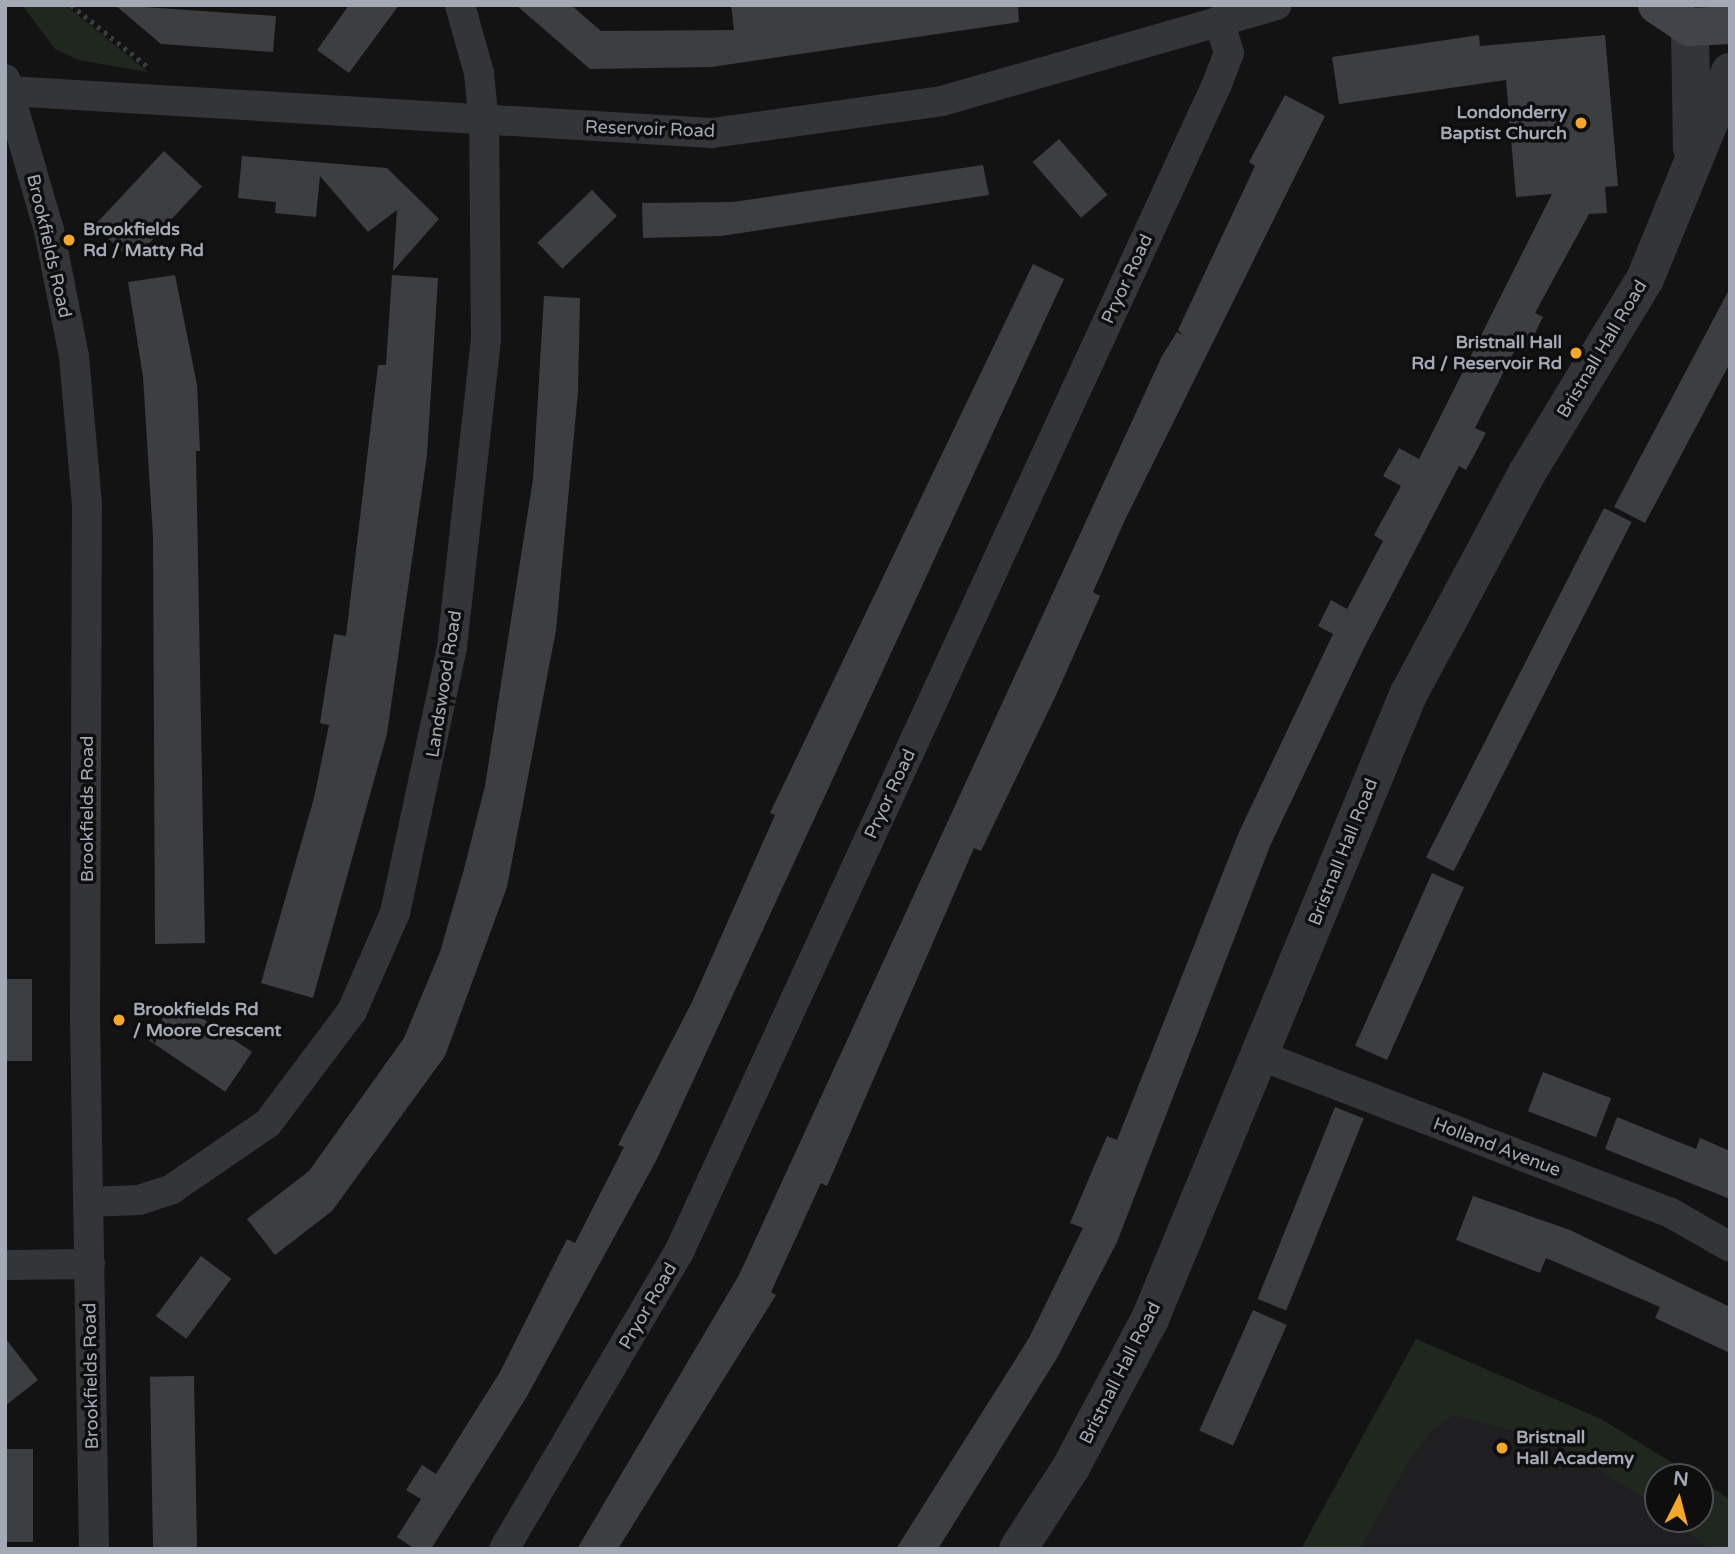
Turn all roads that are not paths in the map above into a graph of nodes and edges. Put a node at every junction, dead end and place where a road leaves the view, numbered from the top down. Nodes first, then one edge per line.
1 (460, 5) edge
2 (1276, 5) edge
3 (1657, 5) edge
4 (1219, 20) junction
5 (1730, 25) edge
6 (1690, 27) junction
7 (1730, 72) edge
8 (7, 85) edge
9 (484, 123) junction
10 (1692, 168) junction
11 (1259, 1055) junction
12 (88, 1202) junction
13 (1730, 1247) edge
14 (90, 1264) junction
15 (5, 1265) edge
16 (94, 1549) edge
17 (504, 1549) edge
18 (1018, 1549) edge

1 - 9 street, Landswood Road
2 - 4 street, Reservoir Road
3 - 6 main road
4 - 9 street, Reservoir Road
4 - 17 street, Pryor Road
5 - 6 main road
6 - 10 street, Bristnall Hall Road
7 - 10 street, Bristnall Hall Road
8 - 9 street, Reservoir Road
8 - 12 street, Brookfields Road
9 - 12 street, Landswood Road
10 - 11 street, Bristnall Hall Road
11 - 13 street, Holland Avenue
11 - 18 street, Bristnall Hall Road
12 - 14 street, Brookfields Road
14 - 15 street
14 - 16 street, Brookfields Road

